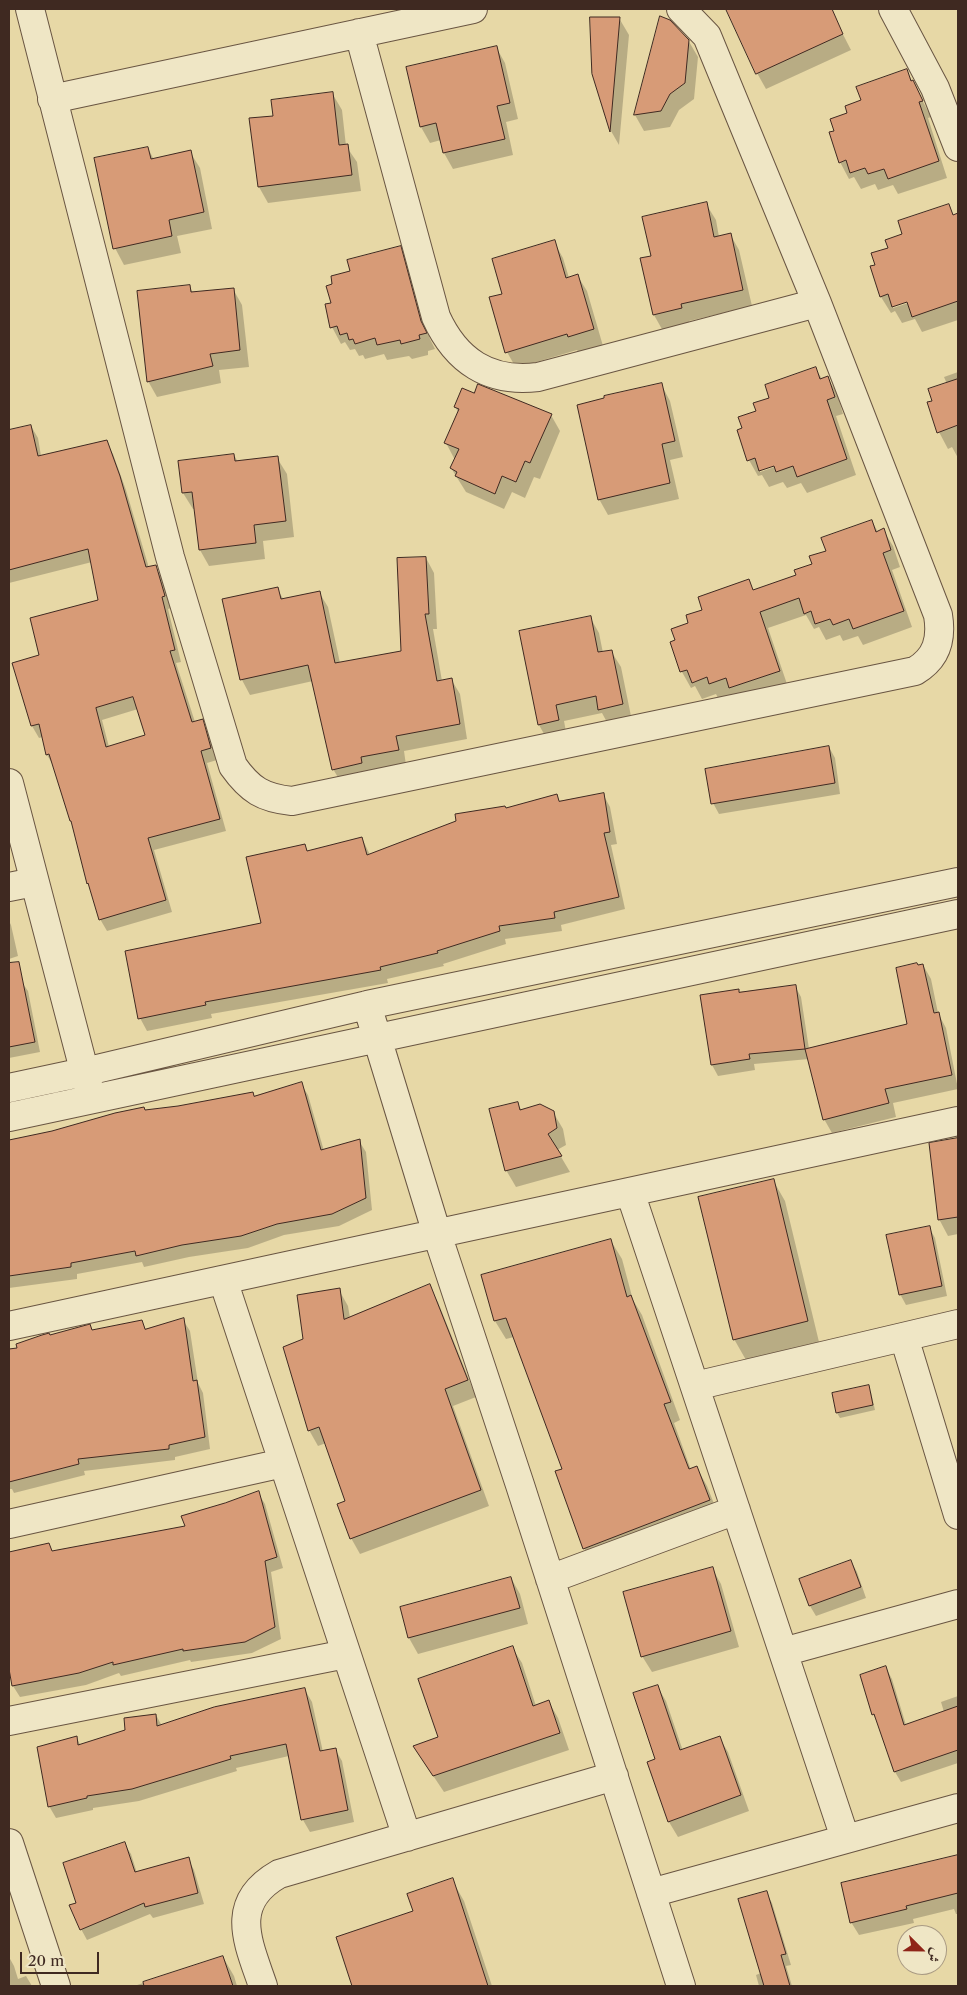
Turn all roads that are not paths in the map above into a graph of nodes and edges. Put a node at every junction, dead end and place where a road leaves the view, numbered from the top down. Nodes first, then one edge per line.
1 (30, 9) edge
2 (473, 9) edge
3 (682, 9) edge
4 (893, 9) edge
5 (359, 33) junction
6 (52, 99) junction
7 (958, 147) edge
8 (818, 304) junction
9 (9, 783) edge
10 (958, 882) edge
11 (22, 885) edge
12 (958, 914) edge
13 (367, 1005) junction
14 (377, 1038) junction
15 (84, 1072) junction
16 (9, 1088) edge
17 (91, 1099) junction
18 (9, 1117) edge
19 (958, 1121) edge
20 (630, 1192) junction
21 (437, 1234) junction
22 (223, 1280) junction
23 (958, 1324) edge
24 (9, 1326) edge
25 (904, 1337) junction
26 (695, 1386) junction
27 (283, 1464) junction
28 (736, 1510) junction
29 (958, 1515) edge
30 (9, 1524) edge
31 (550, 1579) junction
32 (958, 1604) edge
33 (783, 1652) junction
34 (346, 1654) junction
35 (9, 1721) edge
36 (614, 1776) junction
37 (958, 1808) edge
38 (407, 1837) junction
39 (844, 1838) junction
40 (9, 1843) edge
41 (651, 1893) junction
42 (56, 1986) edge
43 (263, 1986) edge
44 (681, 1986) edge

1 - 6 street
2 - 5 street
3 - 8 street
4 - 7 street
5 - 6 street
5 - 8 street
6 - 8 street
9 - 11 street
10 - 13 street
11 - 15 street
12 - 14 street
13 - 14 street
13 - 15 street
14 - 17 street
14 - 21 street
15 - 16 street
15 - 17 street
17 - 18 street
19 - 20 street
20 - 21 street
20 - 26 street
21 - 22 street
21 - 31 street
22 - 24 street
22 - 27 street
23 - 25 street
25 - 26 street
25 - 29 street
26 - 28 street
27 - 30 street
27 - 34 street
28 - 31 street
28 - 33 street
31 - 36 street
32 - 33 street
33 - 39 street
34 - 35 street
34 - 38 street
36 - 38 street
36 - 41 street
37 - 39 street
38 - 43 street
39 - 41 street
40 - 42 street
41 - 44 street

